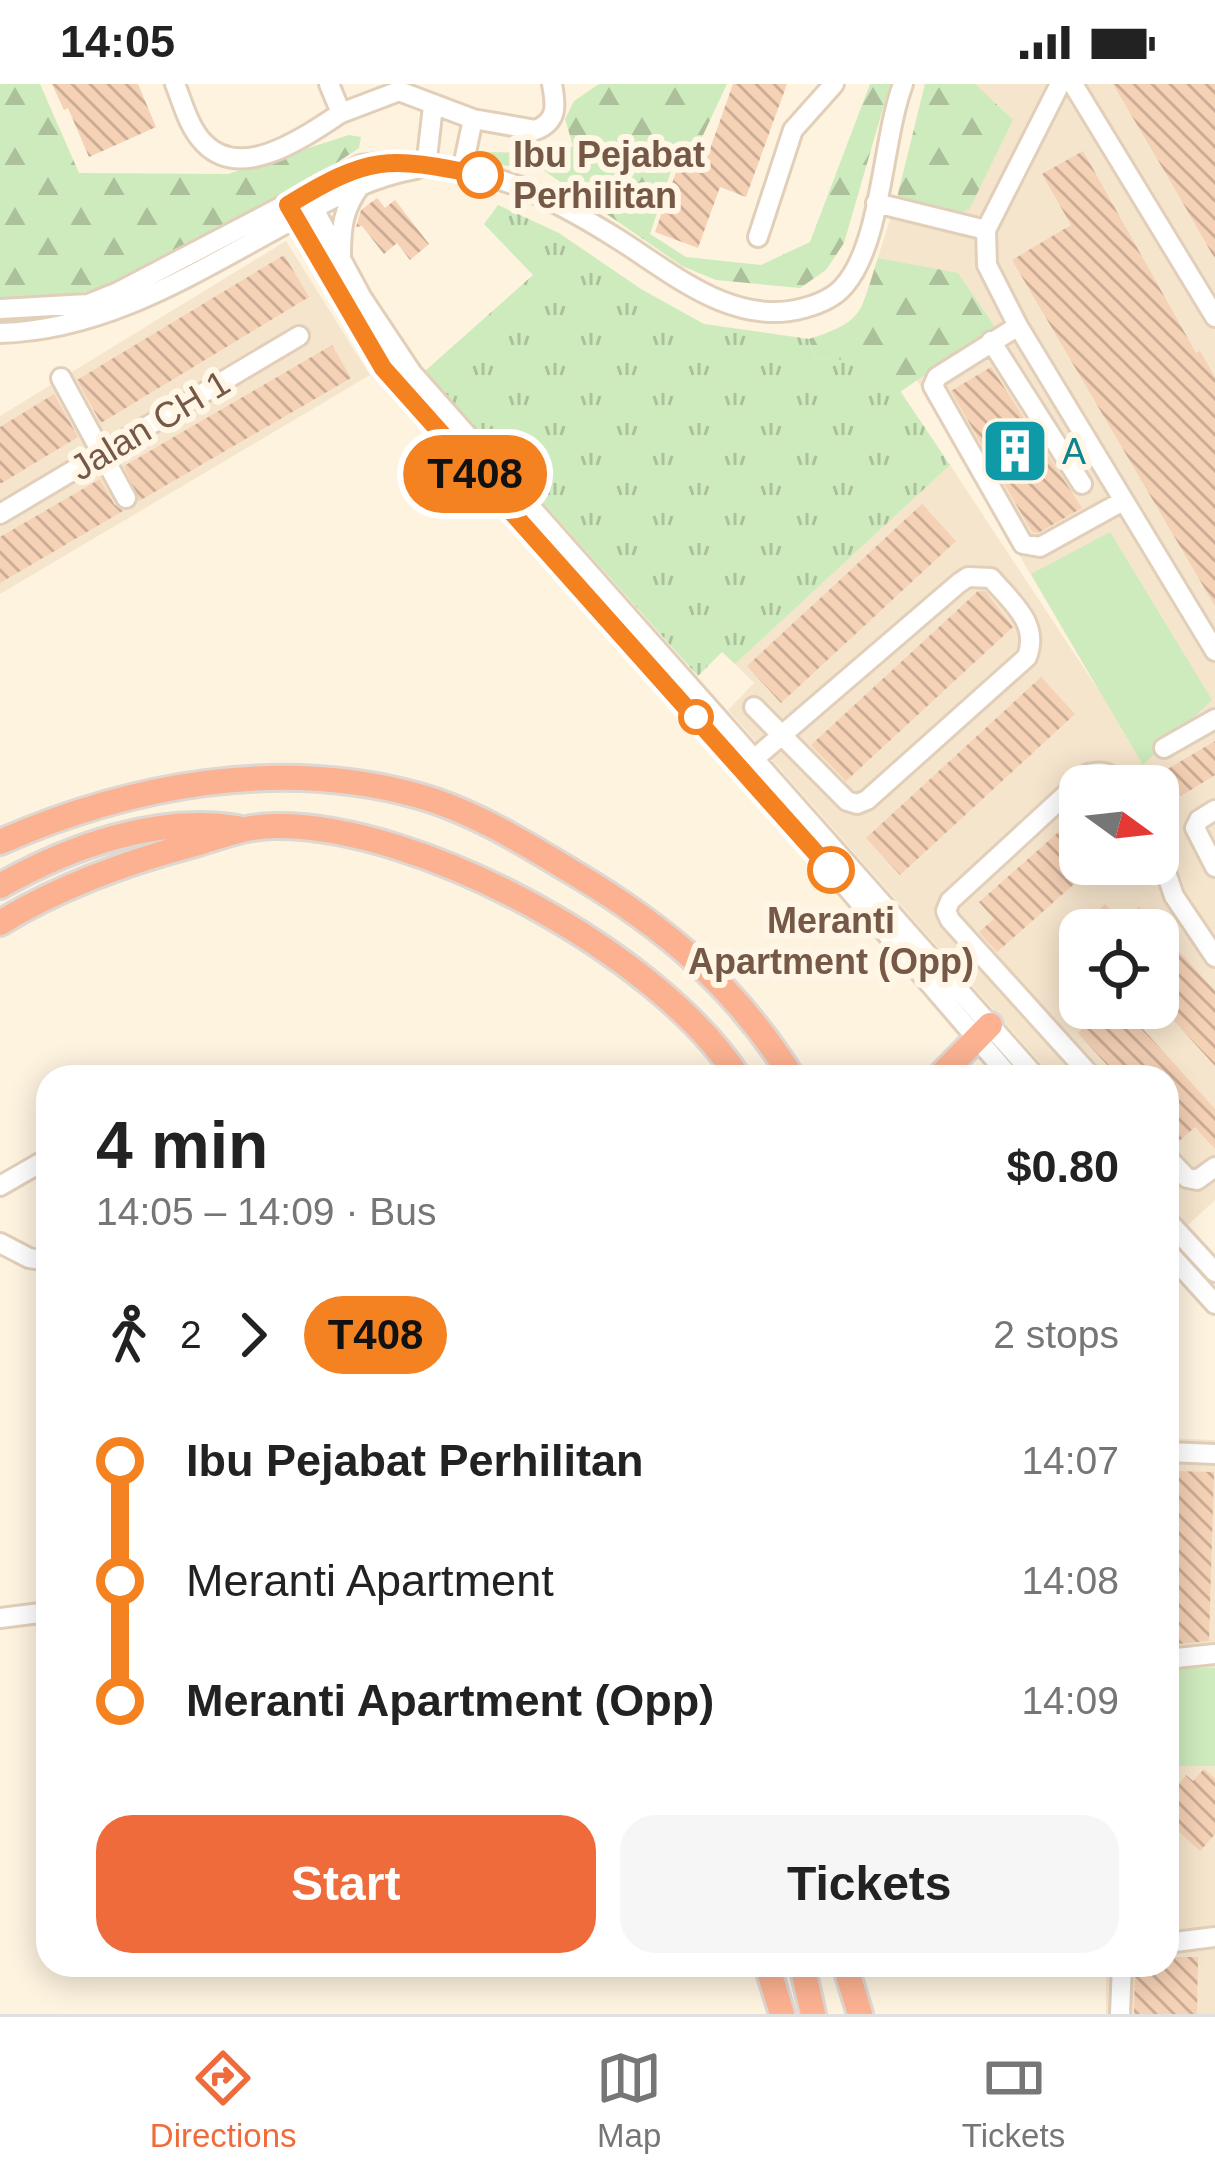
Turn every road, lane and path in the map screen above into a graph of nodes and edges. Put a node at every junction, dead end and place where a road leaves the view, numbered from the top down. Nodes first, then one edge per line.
1 (175, 84) edge
2 (329, 84) edge
3 (552, 84) edge
4 (834, 84) edge
5 (903, 84) edge
6 (1060, 84) edge
7 (1073, 84) edge
8 (433, 106) junction
9 (341, 113) junction
10 (473, 119) junction
11 (426, 167) junction
12 (462, 172) junction
13 (364, 181) junction
14 (875, 203) junction
15 (301, 206) junction
16 (986, 230) junction
17 (758, 237) dead end
18 (341, 260) junction
19 (354, 302) junction
20 (0, 309) edge
21 (1215, 317) edge
22 (1018, 326) junction
23 (0, 333) edge
24 (299, 336) dead end
25 (991, 341) junction
26 (61, 378) dead end
27 (102, 453) junction
28 (1082, 484) dead end
29 (126, 498) dead end
30 (1123, 501) junction
31 (0, 514) edge
32 (1213, 643) edge
33 (754, 707) dead end
34 (1215, 719) edge
35 (781, 737) junction
36 (1164, 748) dead end
37 (749, 763) junction
38 (1059, 801) edge
39 (1215, 810) edge
40 (240, 829) junction
41 (0, 842) edge
42 (1215, 867) edge
43 (1170, 885) edge
44 (0, 886) edge
45 (0, 923) edge
46 (1215, 957) edge
47 (1018, 998) junction
48 (1032, 1014) junction
49 (990, 1040) junction
50 (727, 1065) edge
51 (783, 1065) edge
52 (956, 1065) edge
53 (1004, 1065) edge
54 (1021, 1065) edge
55 (1081, 1065) edge
56 (36, 1165) edge
57 (1215, 1167) edge
58 (1179, 1170) edge
59 (0, 1186) edge
60 (1179, 1233) edge
61 (0, 1243) edge
62 (36, 1259) edge
63 (1179, 1264) edge
64 (1215, 1272) edge
65 (1215, 1304) edge
66 (1179, 1452) edge
67 (1215, 1454) edge
68 (36, 1614) edge
69 (0, 1618) edge
70 (1215, 1654) edge
71 (1179, 1658) edge
72 (1215, 1937) edge
73 (1179, 1942) edge
74 (771, 1977) edge
75 (805, 1977) edge
76 (848, 1977) edge
77 (1122, 1977) edge
78 (782, 2014) edge
79 (813, 2014) edge
80 (860, 2014) edge
81 (1120, 2014) edge

1 - 9 street
2 - 9 street
3 - 10 street
4 - 17 street
5 - 14 street
6 - 16 street
7 - 21 street
8 - 9 street
8 - 10 street
8 - 11 street
10 - 12 street
11 - 12 street
11 - 13 street
11 - 15 street
12 - 14 street
13 - 15 street
13 - 18 street
14 - 16 street
15 - 18 street
15 - 19 street
15 - 20 street
15 - 23 street
16 - 22 street
18 - 19 street
19 - 37 street
22 - 25 street
22 - 30 street
24 - 27 street, Jalan CH 1
25 - 28 street
25 - 30 street
26 - 27 street
27 - 29 street
27 - 31 street, Jalan CH 1
30 - 32 street
33 - 35 street
34 - 36 street
35 - 35 street
35 - 37 street
37 - 49 street
38 - 47 street
39 - 42 street
40 - 44 highway
40 - 45 highway
40 - 50 highway
41 - 51 highway
43 - 46 street
47 - 48 street
47 - 49 street
48 - 49 street
48 - 55 street
49 - 52 highway
49 - 53 street
49 - 54 street
56 - 59 street
57 - 58 street
60 - 64 street
61 - 62 street
63 - 65 street
66 - 67 street
68 - 69 street
70 - 71 street
72 - 73 street
74 - 78 highway
75 - 79 highway
76 - 80 highway
77 - 81 street

